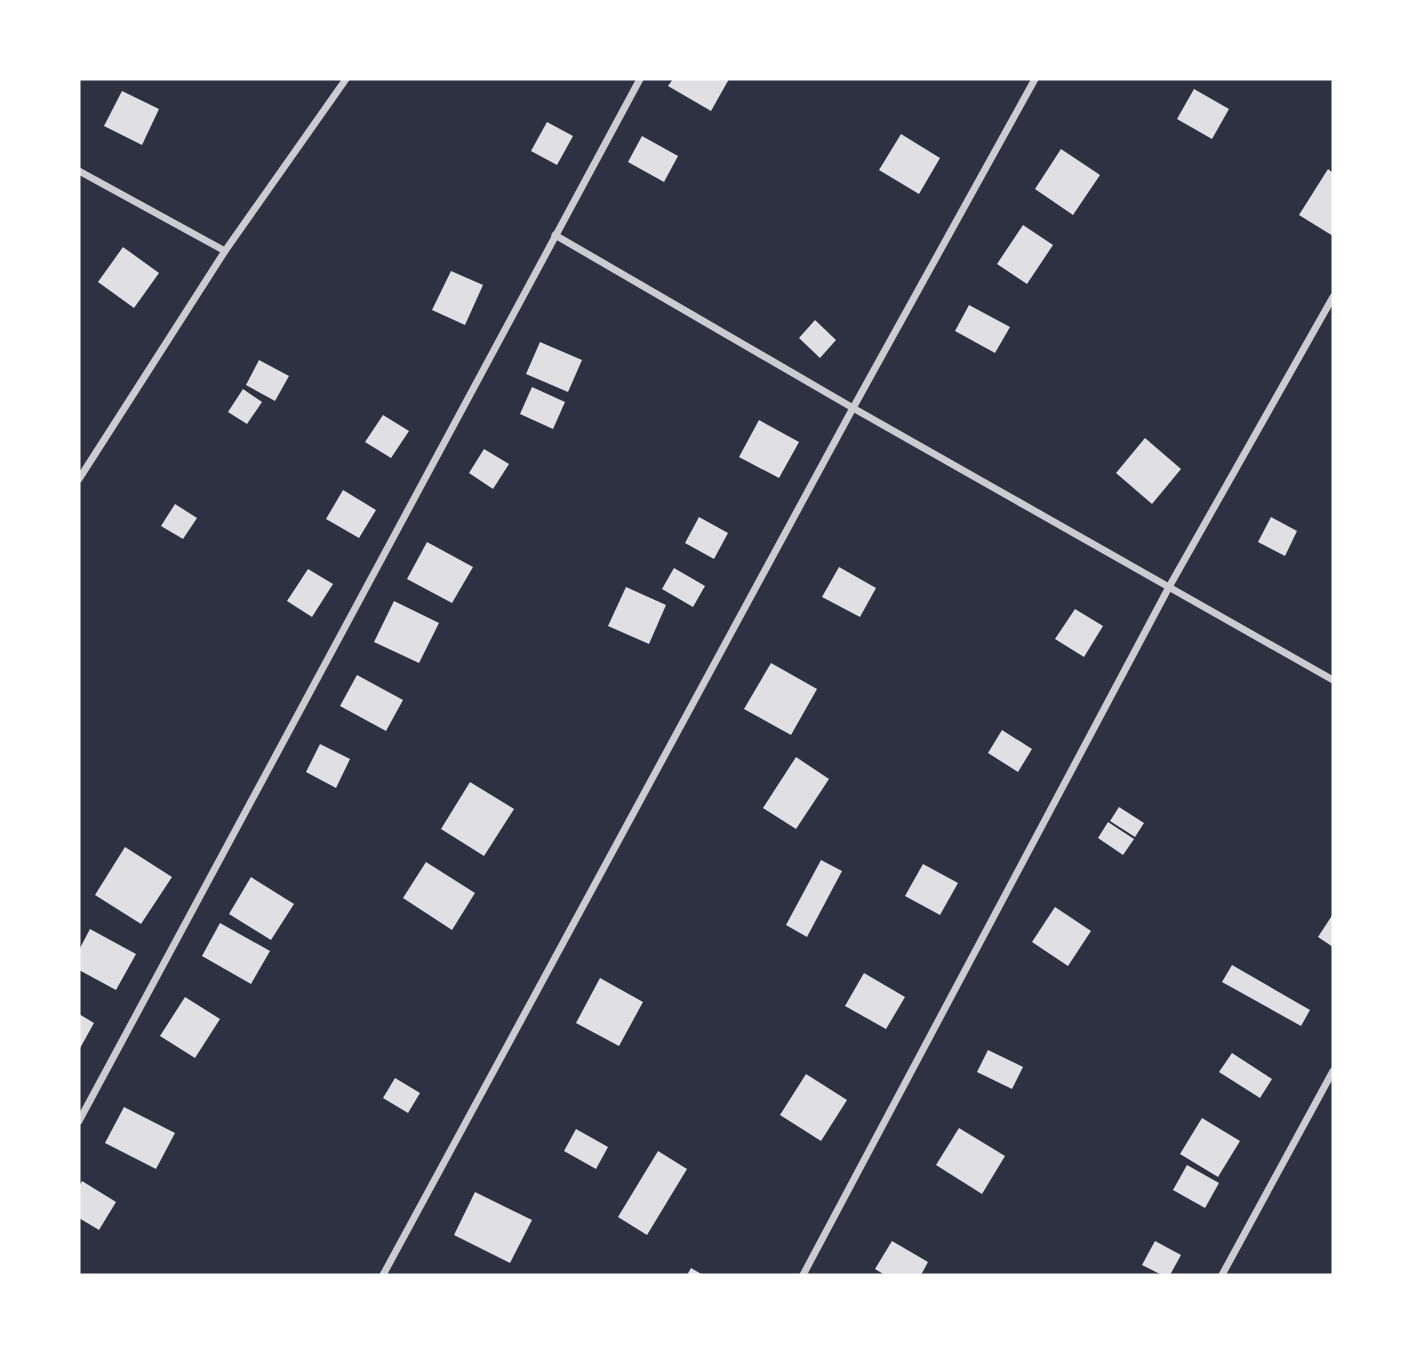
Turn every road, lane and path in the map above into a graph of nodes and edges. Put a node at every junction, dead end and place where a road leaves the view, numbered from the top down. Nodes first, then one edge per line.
1 (346, 79) edge
2 (640, 79) edge
3 (1035, 79) edge
4 (79, 171) edge
5 (555, 235) junction
6 (225, 251) junction
7 (1333, 297) edge
8 (853, 408) junction
9 (79, 479) edge
10 (1169, 587) junction
11 (1333, 680) edge
12 (1333, 1071) edge
13 (79, 1121) edge
14 (383, 1275) edge
15 (803, 1275) edge
16 (1222, 1275) edge

1 - 6 street
2 - 5 street
3 - 8 street
4 - 6 street
5 - 8 street
5 - 13 street
6 - 9 street
7 - 10 street
8 - 10 street
8 - 14 street
10 - 11 street
10 - 15 street
12 - 16 street

